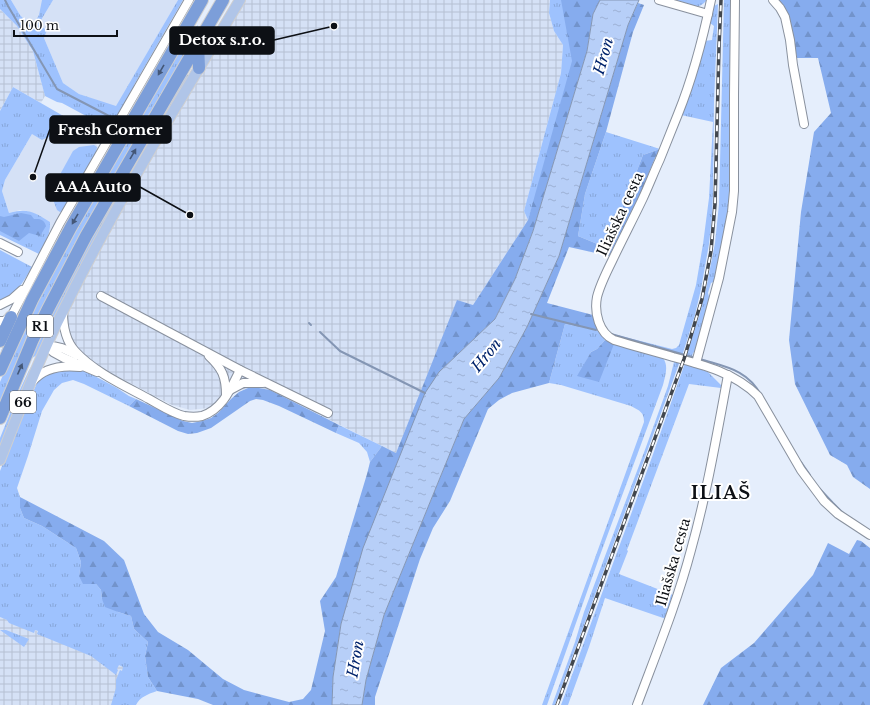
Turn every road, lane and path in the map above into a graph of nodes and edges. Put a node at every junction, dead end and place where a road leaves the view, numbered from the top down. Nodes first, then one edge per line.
1 (189, 0) edge
2 (202, 0) edge
3 (223, 0) edge
4 (240, 0) edge
5 (659, 0) edge
6 (711, 0) edge
7 (735, 0) edge
8 (773, 0) edge
9 (708, 14) junction
10 (198, 42) junction
11 (199, 68) junction
12 (804, 124) dead end
13 (0, 243) edge
14 (18, 252) dead end
15 (28, 283) junction
16 (101, 296) dead end
17 (0, 305) edge
18 (63, 311) junction
19 (5, 319) edge
20 (0, 341) edge
21 (47, 346) junction
22 (201, 349) junction
23 (697, 359) junction
24 (86, 364) junction
25 (0, 370) edge
26 (240, 370) junction
27 (728, 375) junction
28 (30, 384) junction
29 (269, 384) junction
30 (228, 392) junction
31 (328, 413) dead end
32 (0, 418) edge
33 (0, 460) edge
34 (870, 535) edge
35 (636, 705) edge

1 - 15 street
2 -> 25 highway, R1
3 - 10 highway, R1
4 - 11 main road
5 - 9 street
6 - 9 street, Iliašska cesta
7 - 23 street
8 - 12 street
9 - 23 street, Iliašska cesta
10 - 11 highway
32 -> 10 highway, R1
11 - 18 main road, 66
13 - 14 street
15 - 17 street
15 - 19 street
16 - 22 street
18 - 21 main road, 66
18 - 24 street
19 - 20 highway
21 - 24 street
21 - 28 main road, 66
22 - 26 street
22 - 30 street
23 - 27 street, Iliašska cesta
24 - 28 street
24 - 30 street
26 - 29 street
26 - 30 street
27 - 34 street, Iliašska cesta
27 - 35 street, Iliašska cesta
28 - 33 main road, 66
29 - 30 street
29 - 31 street

